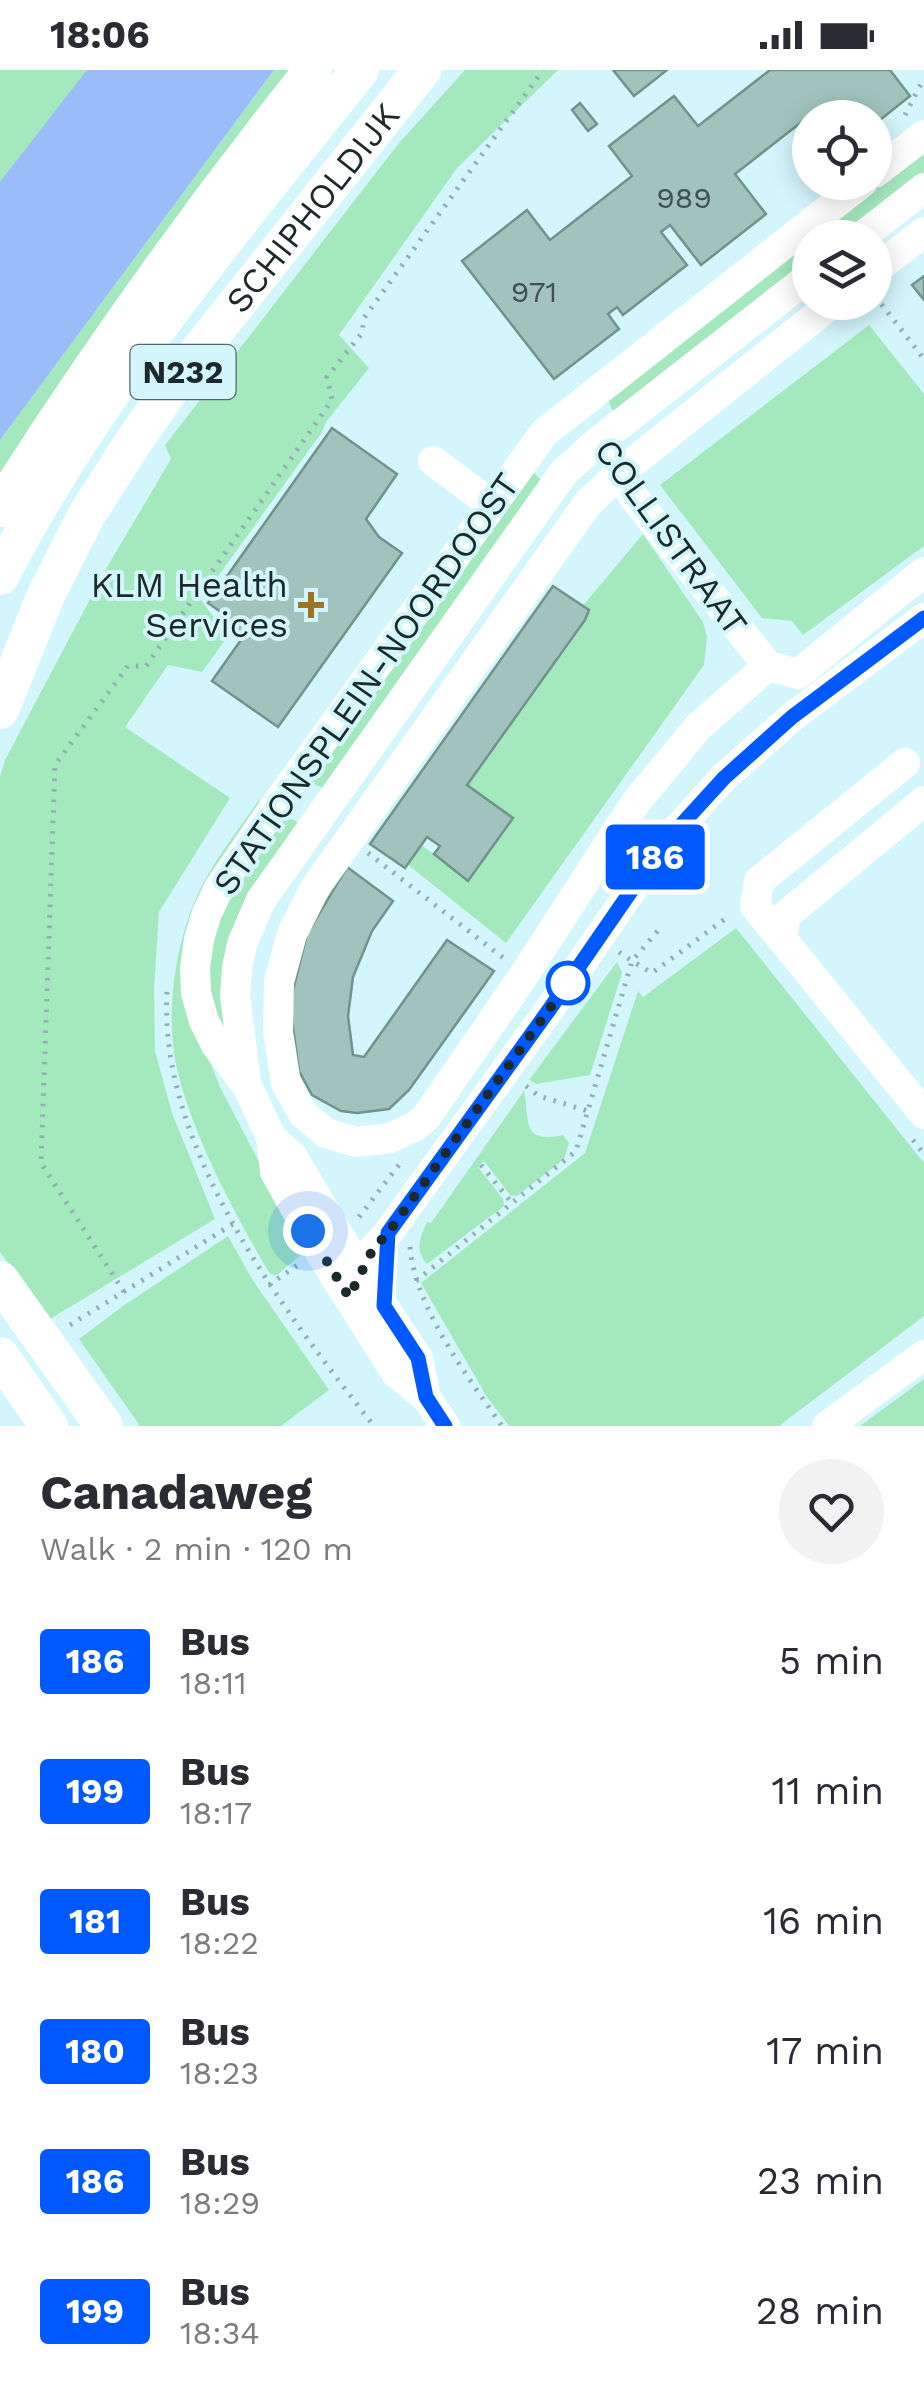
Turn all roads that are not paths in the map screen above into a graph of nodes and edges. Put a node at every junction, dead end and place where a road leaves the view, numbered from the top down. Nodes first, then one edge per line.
1 (313, 70) edge
2 (360, 70) edge
3 (422, 70) edge
4 (912, 129) edge
5 (892, 153) edge
6 (924, 188) edge
7 (840, 200) edge
8 (883, 220) edge
9 (924, 232) edge
10 (892, 257) edge
11 (792, 290) edge
12 (811, 320) edge
13 (575, 407) junction
14 (600, 440) junction
15 (433, 461) dead end
16 (622, 471) junction
17 (491, 504) junction
18 (0, 508) edge
19 (924, 572) edge
20 (0, 576) edge
21 (924, 618) edge
22 (768, 666) junction
23 (0, 710) edge
24 (905, 763) dead end
25 (277, 784) junction
26 (924, 801) edge
27 (319, 816) junction
28 (350, 839) junction
29 (782, 940) junction
30 (247, 1086) junction
31 (918, 1127) edge
32 (399, 1237) junction
33 (0, 1280) edge
34 (354, 1284) junction
35 (384, 1306) junction
36 (924, 1355) edge
37 (0, 1356) edge
38 (426, 1397) junction
39 (50, 1426) edge
40 (104, 1426) edge
41 (445, 1426) edge
42 (826, 1426) edge

1 - 18 main road, N232
2 - 20 main road, SCHIPHOLDIJK / N232
3 - 23 main road, SCHIPHOLDIJK / N232
4 - 5 street
6 - 8 street
7 - 13 street, STATIONSPLEIN-NOORDOOST
9 - 10 street
11 - 14 street, STATIONSPLEIN-NOORDOOST
12 - 16 street
13 - 14 street, COLLISTRAAT
13 - 17 street, STATIONSPLEIN-NOORDOOST
14 - 16 street, COLLISTRAAT
14 - 27 street, STATIONSPLEIN-NOORDOOST
15 - 17 street
16 - 22 street, COLLISTRAAT
16 - 28 street
17 - 25 street, STATIONSPLEIN-NOORDOOST
19 - 22 street
21 - 32 street
22 - 28 street
24 - 29 street
25 - 27 street
25 - 30 street, STATIONSPLEIN-NOORDOOST
26 - 29 street
27 - 28 street, STATIONSPLEIN-NOORDOOST
27 - 30 street, STATIONSPLEIN-NOORDOOST
29 - 31 street
30 - 34 street, STATIONSPLEIN-NOORDOOST
32 - 34 street
32 - 35 street
33 - 40 main road
34 - 35 street
34 - 38 street
35 - 38 street
36 - 42 street
37 - 39 main road
38 - 41 street

